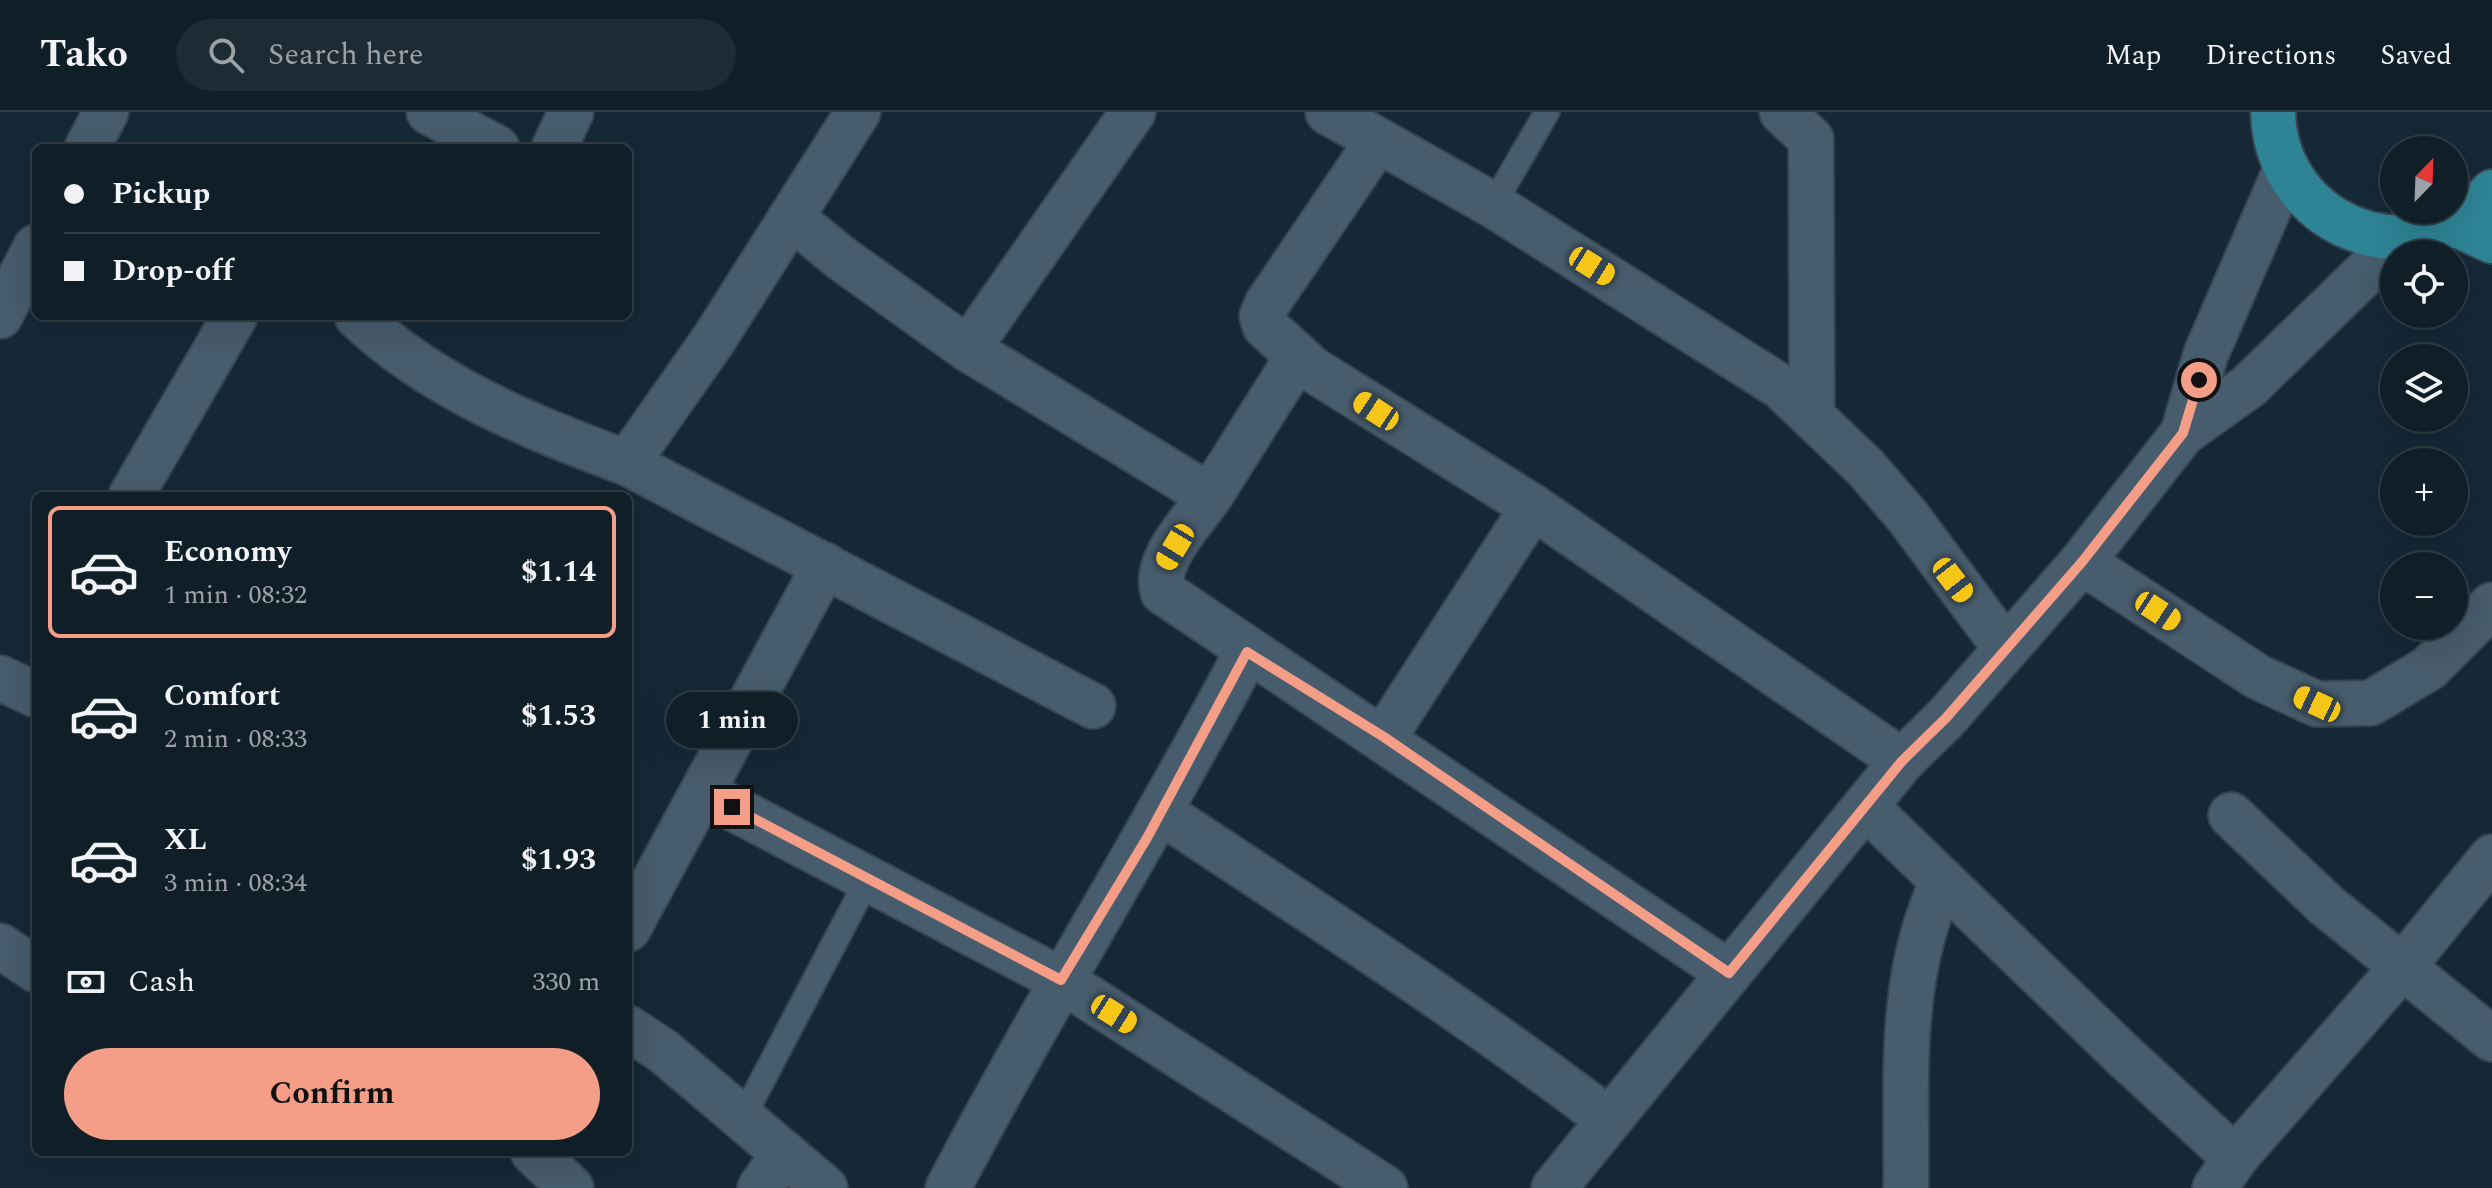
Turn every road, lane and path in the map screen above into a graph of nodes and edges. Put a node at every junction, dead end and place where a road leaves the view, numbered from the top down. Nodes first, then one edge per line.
1 (429, 112) edge
2 (571, 112) edge
3 (1133, 112) edge
4 (1328, 112) edge
5 (1547, 112) edge
6 (1782, 112) edge
7 (853, 113) edge
8 (2272, 113) edge
9 (1377, 142) junction
10 (489, 144) edge
11 (556, 144) edge
12 (2286, 169) junction
13 (2492, 192) edge
14 (1493, 205) junction
15 (791, 217) junction
16 (2473, 232) edge
17 (2401, 238) junction
18 (32, 255) edge
19 (0, 316) edge
20 (233, 320) edge
21 (361, 320) edge
22 (968, 349) junction
23 (1297, 358) junction
24 (1812, 413) junction
25 (2183, 433) junction
26 (627, 463) junction
27 (133, 492) edge
28 (1210, 496) junction
29 (1533, 507) junction
30 (2082, 562) junction
31 (825, 565) junction
32 (2492, 605) edge
33 (2006, 649) junction
34 (1247, 652) junction
35 (1093, 706) dead end
36 (1384, 737) junction
37 (1902, 761) junction
38 (704, 793) junction
39 (1865, 806) junction
40 (1161, 812) junction
41 (2231, 815) dead end
42 (2492, 857) edge
43 (868, 879) junction
44 (1943, 881) junction
45 (632, 922) edge
46 (0, 946) edge
47 (2404, 965) junction
48 (32, 967) edge
49 (1729, 973) junction
50 (1061, 980) junction
51 (632, 1031) edge
52 (2492, 1039) edge
53 (743, 1117) junction
54 (1609, 1120) junction
55 (784, 1153) junction
56 (537, 1156) edge
57 (2225, 1173) edge
58 (1559, 1186) edge
59 (571, 1188) edge
60 (760, 1188) edge
61 (825, 1188) edge
62 (948, 1188) edge
63 (1385, 1188) edge
64 (1906, 1188) edge

1 - 10 street
2 - 11 street
3 - 22 street
4 - 9 street
5 - 14 lane
6 - 24 street
7 - 15 street
8 - 12 main road
9 - 14 street
9 - 23 street
12 - 17 main road
12 - 25 street
13 - 16 main road
14 - 24 street
15 - 22 street
15 - 26 street
16 - 17 main road
17 - 25 street
18 - 19 street
20 - 27 street
21 - 26 street
22 - 28 street
23 - 28 street
23 - 29 street
24 - 33 street
25 - 30 street
26 - 31 street
28 - 34 street
29 - 36 street
29 - 37 street
30 - 32 street
30 - 33 street
31 - 35 street
31 - 38 street
33 - 37 street
34 - 36 street
34 - 40 street
36 - 49 street
37 - 39 street
38 - 43 street
38 - 45 street
39 - 44 street
39 - 49 street
40 - 50 street
40 - 54 street
41 - 47 street
42 - 47 street
43 - 50 street
43 - 53 lane
44 - 57 street
44 - 64 street
46 - 48 street
47 - 52 street
47 - 57 street
49 - 54 street
50 - 62 street
50 - 63 street
51 - 53 street
53 - 55 street
54 - 58 street
55 - 60 street
55 - 61 street
56 - 59 street

